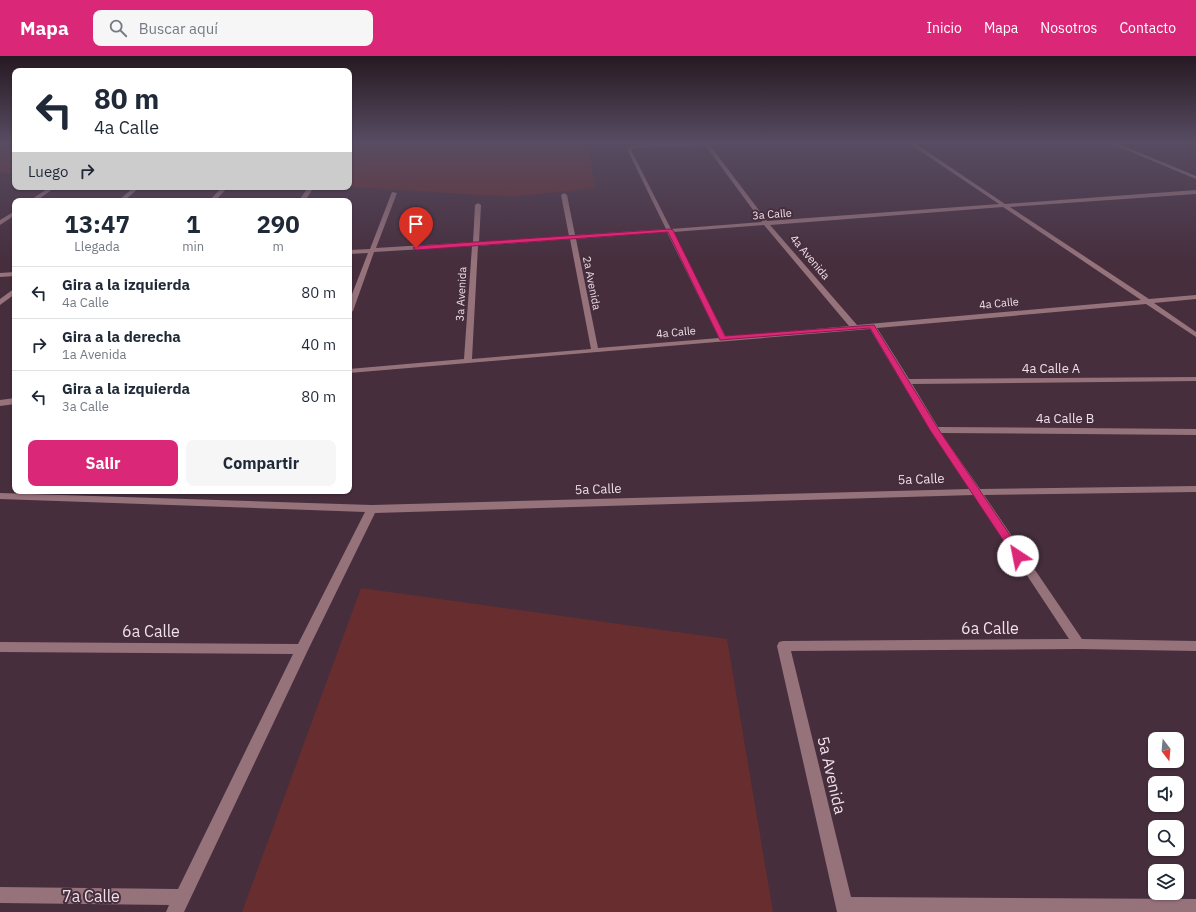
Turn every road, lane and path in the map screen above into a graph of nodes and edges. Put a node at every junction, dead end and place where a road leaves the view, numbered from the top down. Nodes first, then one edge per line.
1 (646, 182) edge
2 (735, 182) edge
3 (968, 182) edge
4 (48, 190) edge
5 (134, 190) edge
6 (222, 190) edge
7 (394, 192) dead end
8 (1196, 192) edge
9 (564, 195) dead end
10 (36, 198) edge
11 (124, 198) edge
12 (215, 198) edge
13 (478, 205) dead end
14 (1002, 205) junction
15 (12, 214) edge
16 (0, 223) edge
17 (766, 224) junction
18 (670, 230) junction
19 (573, 237) junction
20 (474, 245) junction
21 (373, 250) junction
22 (352, 252) edge
23 (12, 274) edge
24 (0, 275) edge
25 (12, 293) edge
26 (1196, 297) edge
27 (1147, 301) junction
28 (0, 303) edge
29 (352, 303) edge
30 (872, 326) junction
31 (855, 328) junction
32 (1196, 335) edge
33 (723, 339) junction
34 (596, 351) junction
35 (468, 360) junction
36 (352, 371) edge
37 (1196, 379) edge
38 (906, 382) junction
39 (12, 401) edge
40 (0, 402) edge
41 (934, 430) junction
42 (1196, 432) edge
43 (1196, 489) edge
44 (975, 492) junction
45 (0, 496) edge
46 (372, 509) junction
47 (1079, 644) junction
48 (783, 646) joint
49 (1196, 646) edge
50 (0, 647) edge
51 (302, 648) junction
52 (0, 896) edge
53 (178, 904) edge
54 (1196, 908) edge
55 (846, 909) edge

1 - 18 street
2 - 17 street, 4a Avenida
3 - 14 street
4 - 10 street
5 - 11 street
6 - 12 street
7 - 21 street
8 - 14 street, 3a Calle
9 - 19 street, 2a Avenida
13 - 20 street, 3a Avenida
14 - 17 street, 3a Calle
14 - 27 street
15 - 16 street
17 - 18 street, 3a Calle
17 - 31 street, 4a Avenida
18 - 19 street, 3a Calle
18 - 33 street
19 - 20 street, 3a Calle
19 - 34 street, 2a Avenida
20 - 21 street, 3a Calle
20 - 35 street, 3a Avenida
21 - 22 street, 3a Calle
21 - 29 street
23 - 24 street
25 - 28 street
26 - 27 street, 4a Calle
27 - 30 street, 4a Calle
27 - 32 street
30 - 31 street, 4a Calle
30 - 38 street
31 - 33 street, 4a Calle
33 - 34 street, 4a Calle
34 - 35 street, 4a Calle
35 - 36 street, 4a Calle
37 - 38 street, 4a Calle A
38 - 41 street
39 - 40 street
41 - 42 street, 4a Calle B
41 - 44 street
43 - 44 street, 5a Calle
44 - 46 street, 5a Calle
44 - 47 street
45 - 46 street, 5a Calle
46 - 51 street
47 - 48 street, 6a Calle
47 - 49 street, 6a Calle
48 - 55 street, 5a Avenida
50 - 51 street, 6a Calle
51 - 53 street
52 - 53 street, 7a Calle
54 - 55 street

